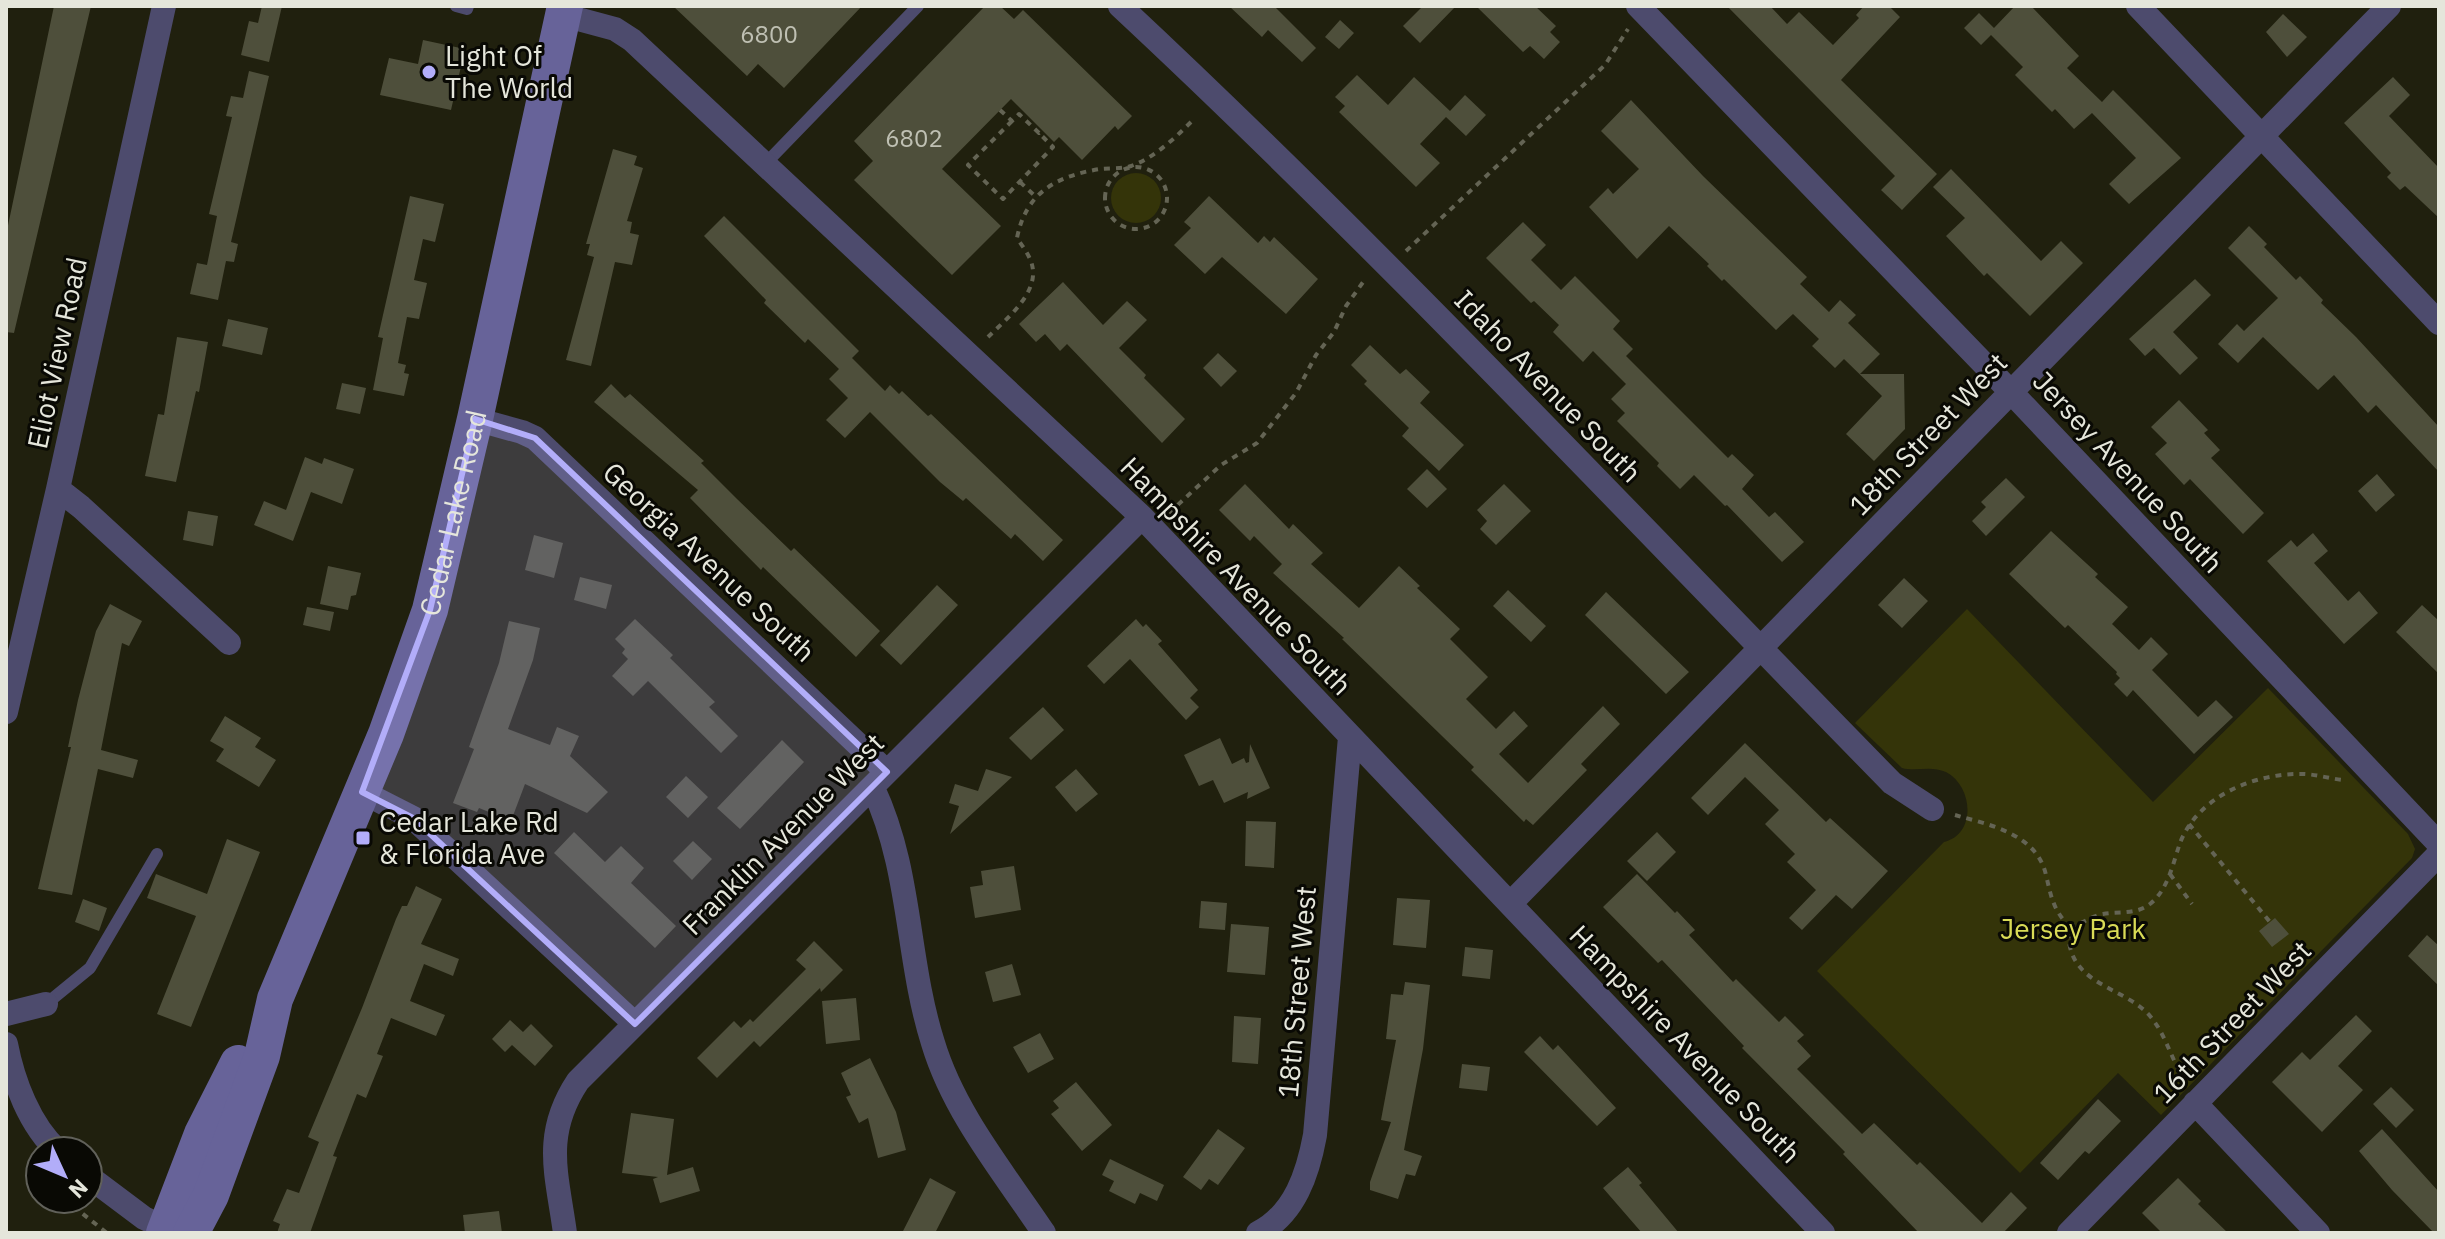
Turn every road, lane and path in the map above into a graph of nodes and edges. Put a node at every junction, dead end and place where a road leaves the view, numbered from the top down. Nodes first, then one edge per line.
1 (164, 6) edge
2 (456, 6) edge
3 (468, 6) edge
4 (918, 6) edge
5 (1120, 6) edge
6 (2138, 6) edge
7 (2389, 6) edge
8 (564, 10) edge
9 (1636, 13) edge
10 (1000, 110) dead end
11 (1195, 118) dead end
12 (1012, 121) junction
13 (2262, 135) junction
14 (765, 164) junction
15 (1130, 167) junction
16 (1019, 182) junction
17 (1036, 197) junction
18 (1403, 254) dead end
19 (1371, 271) dead end
20 (2439, 323) edge
21 (988, 337) dead end
22 (2010, 391) junction
23 (475, 419) junction
24 (58, 489) junction
25 (1142, 517) junction
26 (229, 643) dead end
27 (1761, 650) junction
28 (6, 712) edge
29 (1350, 737) junction
30 (2369, 770) junction
31 (880, 780) junction
32 (362, 792) junction
33 (1932, 809) joint
34 (2189, 824) junction
35 (2439, 844) edge
36 (157, 854) dead end
37 (2439, 854) edge
38 (2170, 874) junction
39 (1510, 904) junction
40 (2192, 904) dead end
41 (2270, 922) dead end
42 (2069, 926) junction
43 (46, 1004) joint
44 (6, 1014) edge
45 (635, 1024) junction
46 (6, 1044) edge
47 (2197, 1101) junction
48 (45, 1135) edge
49 (104, 1188) edge
50 (84, 1215) edge
51 (2077, 1230) edge
52 (174, 1232) edge
53 (107, 1233) edge
54 (565, 1233) edge
55 (1044, 1233) edge
56 (1258, 1233) edge
57 (1823, 1233) edge
58 (2318, 1233) edge

1 - 24 street, Eliot View Road
2 - 3 lane
4 - 14 lane
5 - 27 street, Idaho Avenue South
6 - 13 street
7 - 13 street, 18th Street West
8 - 14 street, Hampshire Avenue South
8 - 23 street, Cedar Lake Road
9 - 18 path
9 - 22 street, Jersey Avenue South
10 - 12 path
11 - 15 path
12 - 16 path
12 - 16 path
13 - 20 street
13 - 22 street, 18th Street West
14 - 25 street, Hampshire Avenue South
15 - 15 path
15 - 17 path
16 - 17 path
17 - 21 path
19 - 25 path
22 - 27 street, 18th Street West
22 - 30 street, Jersey Avenue South
23 - 31 street, Georgia Avenue South
23 - 32 street, Cedar Lake Road
24 - 26 street
24 - 28 street, Eliot View Road
25 - 29 street, Hampshire Avenue South
25 - 31 street, Franklin Avenue West
27 - 33 street, Idaho Avenue South
27 - 39 street, 18th Street West
29 - 39 street, Hampshire Avenue South
29 - 56 street, 18th Street West
30 - 34 path
30 - 35 street, Jersey Avenue South
31 - 45 street, Franklin Avenue West
31 - 55 street, Georgia Avenue South
32 - 45 street
32 - 52 street, Cedar Lake Road
33 - 42 path
34 - 38 path
34 - 41 path
36 - 43 lane
37 - 47 street, 16th Street West
38 - 40 path
38 - 42 path
39 - 57 street, Hampshire Avenue South
42 - 47 path
43 - 44 street
45 - 54 street, Franklin Avenue West
46 - 48 street
47 - 51 street, 16th Street West
47 - 58 street
49 - 52 street
50 - 53 path

